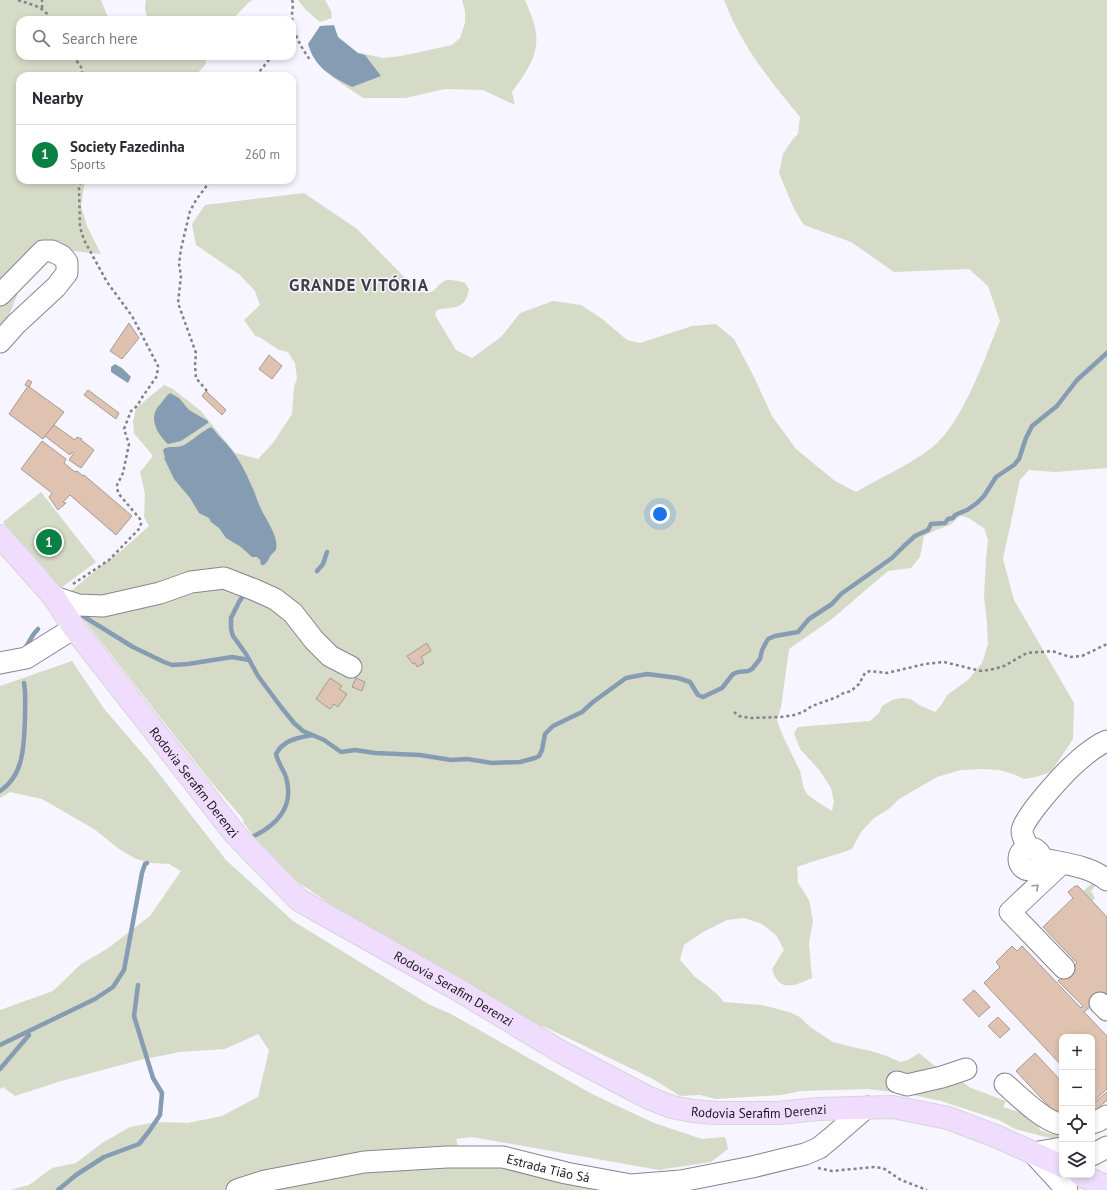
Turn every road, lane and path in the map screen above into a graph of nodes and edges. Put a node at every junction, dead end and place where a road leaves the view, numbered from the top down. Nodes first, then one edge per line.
1 (18, 0) edge
2 (42, 0) edge
3 (292, 0) edge
4 (42, 8) junction
5 (49, 16) edge
6 (292, 16) edge
7 (296, 34) edge
8 (76, 60) edge
9 (269, 60) edge
10 (311, 61) dead end
11 (82, 72) edge
12 (259, 72) edge
13 (80, 184) edge
14 (208, 184) edge
15 (0, 295) edge
16 (0, 342) edge
17 (207, 391) dead end
18 (0, 536) edge
19 (54, 597) junction
20 (74, 628) junction
21 (1107, 644) edge
22 (0, 663) edge
23 (351, 667) dead end
24 (734, 712) dead end
25 (1107, 741) edge
26 (1062, 863) junction
27 (1107, 880) edge
28 (1064, 968) dead end
29 (966, 1069) dead end
30 (897, 1082) dead end
31 (1005, 1084) dead end
32 (867, 1107) junction
33 (1107, 1116) edge
34 (1095, 1122) edge
35 (1059, 1124) edge
36 (1107, 1144) edge
37 (1095, 1145) edge
38 (1107, 1147) edge
39 (1059, 1148) edge
40 (1032, 1153) junction
41 (1095, 1153) edge
42 (804, 1154) junction
43 (1068, 1179) edge
44 (1107, 1187) edge
45 (237, 1190) edge
46 (927, 1190) edge

1 - 4 path
2 - 4 path
3 - 6 path
4 - 5 path
7 - 10 path
8 - 11 path
9 - 12 path
13 - 19 path
14 - 17 path
15 - 16 street
18 - 19 main road, Rodovia Serafim Derenzi
19 - 20 main road, Rodovia Serafim Derenzi
19 - 23 street
20 - 22 street
20 - 32 main road, Rodovia Serafim Derenzi
21 - 24 path
25 - 26 street
26 - 27 street
28 -> 26 street
29 - 30 street
31 - 35 street
32 - 40 main road, Rodovia Serafim Derenzi
32 - 42 street, Estrada Tião Sá
33 - 34 street
36 - 37 street
38 - 41 street
39 - 40 street
40 - 43 main road, Rodovia Serafim Derenzi
42 - 45 street, Estrada Tião Sá
42 - 46 path
43 - 44 main road, Rodovia Serafim Derenzi

